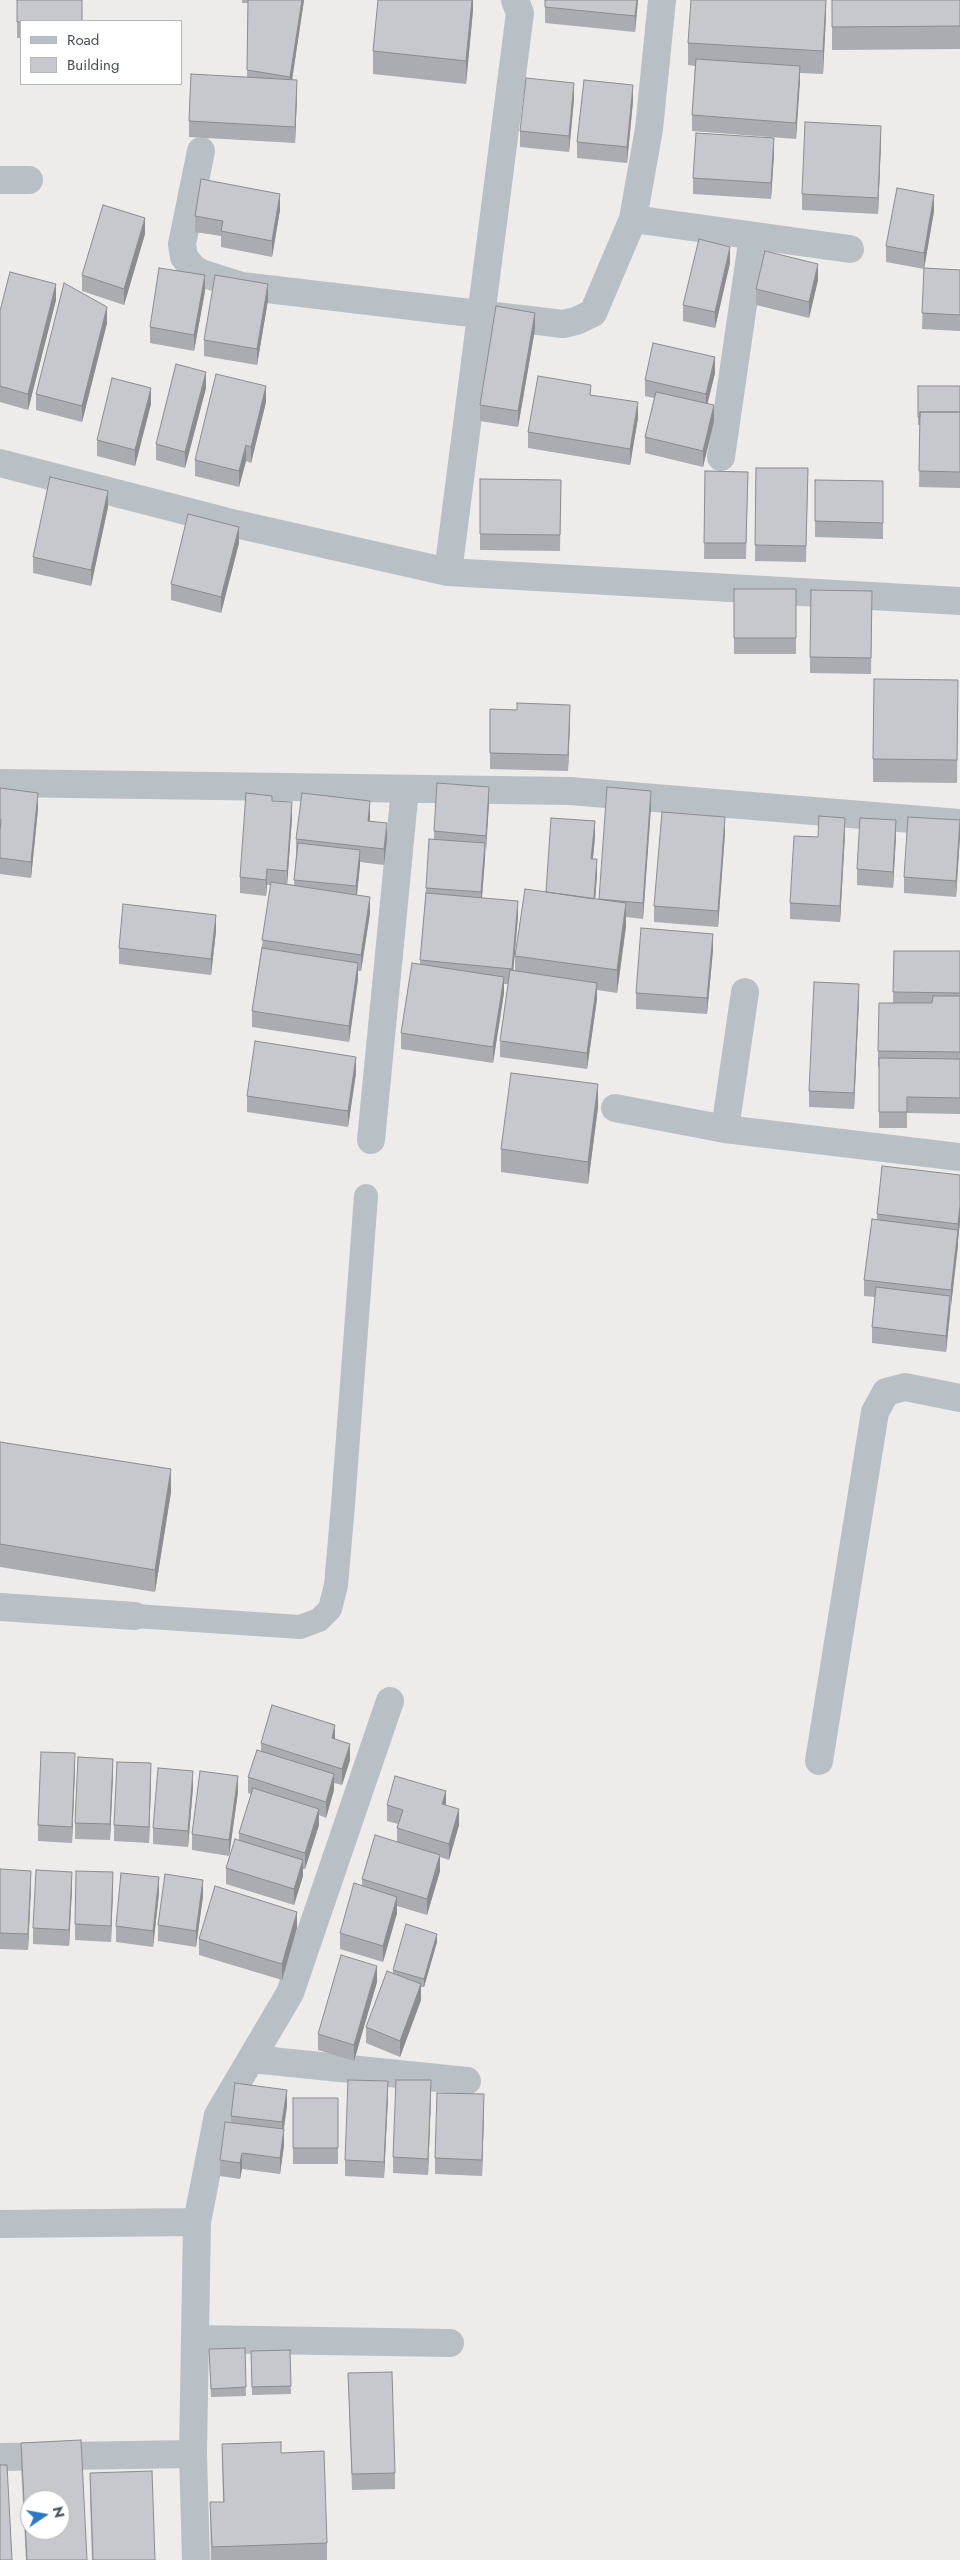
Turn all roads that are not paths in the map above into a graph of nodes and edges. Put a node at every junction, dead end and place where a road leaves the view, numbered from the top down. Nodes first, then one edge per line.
1 (515, 0) edge
2 (662, 0) edge
3 (201, 151) dead end
4 (0, 180) edge
5 (29, 180) dead end
6 (633, 219) junction
7 (754, 236) junction
8 (850, 249) dead end
9 (483, 315) junction
10 (720, 457) dead end
11 (0, 463) edge
12 (448, 572) junction
13 (960, 601) edge
14 (0, 784) edge
15 (405, 789) junction
16 (960, 823) edge
17 (744, 992) dead end
18 (615, 1108) dead end
19 (725, 1129) junction
20 (371, 1140) dead end
21 (960, 1157) edge
22 (366, 1196) dead end
23 (960, 1398) edge
24 (0, 1607) edge
25 (135, 1616) joint
26 (390, 1701) dead end
27 (819, 1762) dead end
28 (252, 2059) junction
29 (467, 2081) dead end
30 (197, 2222) junction
31 (0, 2224) edge
32 (195, 2339) junction
33 (450, 2343) dead end
34 (193, 2454) junction
35 (0, 2457) edge
36 (196, 2560) edge

1 - 9 street
2 - 6 street
3 - 9 street
4 - 5 street
6 - 7 street
6 - 9 street
7 - 8 street
7 - 10 street
9 - 12 street
11 - 12 street
12 - 13 street
14 - 15 street
15 - 16 street
15 - 20 street
17 - 19 street
18 - 19 street
19 - 21 street
22 - 25 lane
23 - 27 street
24 - 25 street
26 - 28 street
28 - 29 street
28 - 30 street
30 - 31 street
30 - 32 street
32 - 33 street
32 - 34 street
34 - 35 street
34 - 36 street

